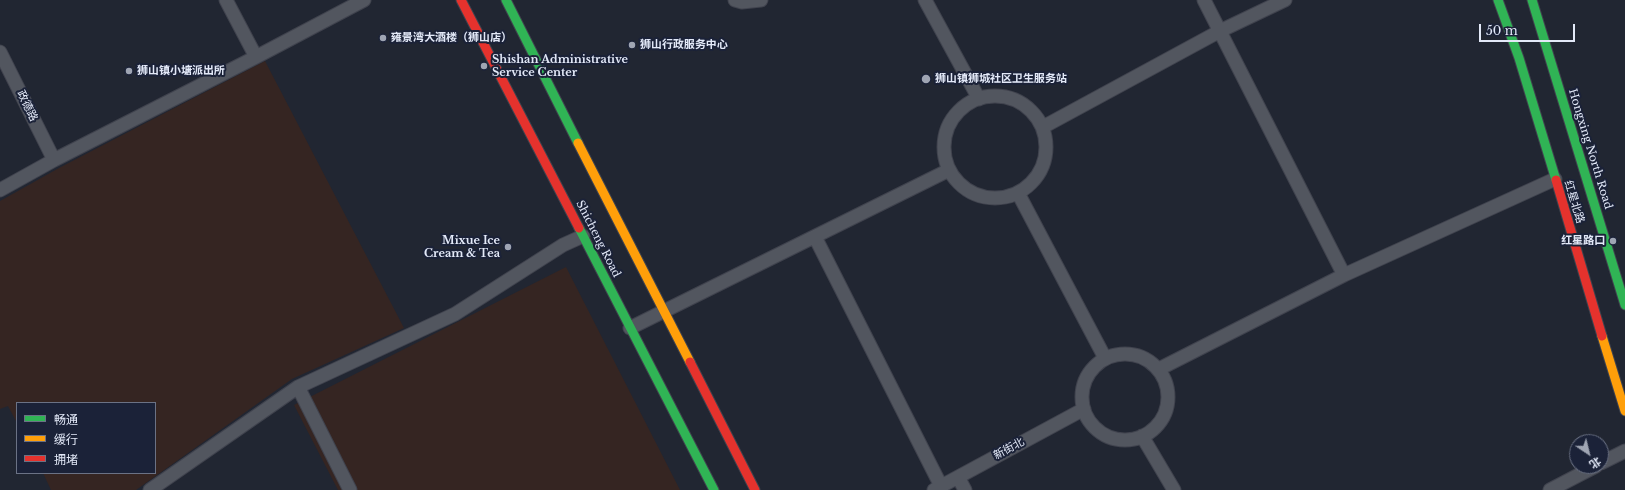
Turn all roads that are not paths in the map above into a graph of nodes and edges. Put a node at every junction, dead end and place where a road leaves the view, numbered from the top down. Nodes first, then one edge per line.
1 (226, 0) edge
2 (364, 0) edge
3 (461, 0) edge
4 (506, 0) edge
5 (735, 0) edge
6 (761, 0) edge
7 (925, 0) edge
8 (1204, 0) edge
9 (1285, 0) edge
10 (1498, 0) edge
11 (1532, 0) edge
12 (1220, 31) junction
13 (0, 52) edge
14 (256, 57) junction
15 (979, 99) junction
16 (1043, 127) junction
17 (54, 160) junction
18 (949, 170) junction
19 (1555, 179) junction
20 (0, 190) edge
21 (1018, 193) junction
22 (583, 236) junction
23 (815, 237) junction
24 (1344, 275) junction
25 (1625, 305) edge
26 (664, 311) junction
27 (630, 328) junction
28 (1105, 358) junction
29 (1159, 369) junction
30 (298, 387) junction
31 (1084, 409) junction
32 (1625, 411) edge
33 (1142, 436) junction
34 (1625, 451) edge
35 (1609, 459) edge
36 (1581, 474) edge
37 (958, 477) junction
38 (938, 488) edge
39 (150, 490) edge
40 (350, 490) edge
41 (714, 490) edge
42 (755, 490) edge
43 (965, 490) edge
44 (1174, 490) edge
45 (1550, 490) edge

1 - 14 street
2 - 14 street
3 - 22 street, Shicheng Road
4 - 26 street
5 - 6 street
7 - 15 street
8 - 12 street
9 - 12 street
10 - 19 street, 红星北路
11 - 25 street, Hongxing North Road
12 - 16 street
12 - 24 street
13 - 17 street, 政德路
14 - 17 street
15 - 16 street
15 - 18 street
16 - 21 street
17 - 20 street
18 - 21 street
18 - 23 street
19 - 24 street
19 - 32 street, 红星北路
21 - 28 street
22 - 27 street, Shicheng Road
22 - 30 street
23 - 26 street
23 - 38 street
24 - 29 street
26 - 27 street
26 - 42 street
27 - 41 street, Shicheng Road
28 - 29 street
28 - 31 street
29 - 33 street
30 - 39 street
30 - 40 street
31 - 33 street
31 - 37 street, 新街北
33 - 44 street
34 - 35 street
36 - 45 street
37 - 38 street, 新街北
37 - 43 street

